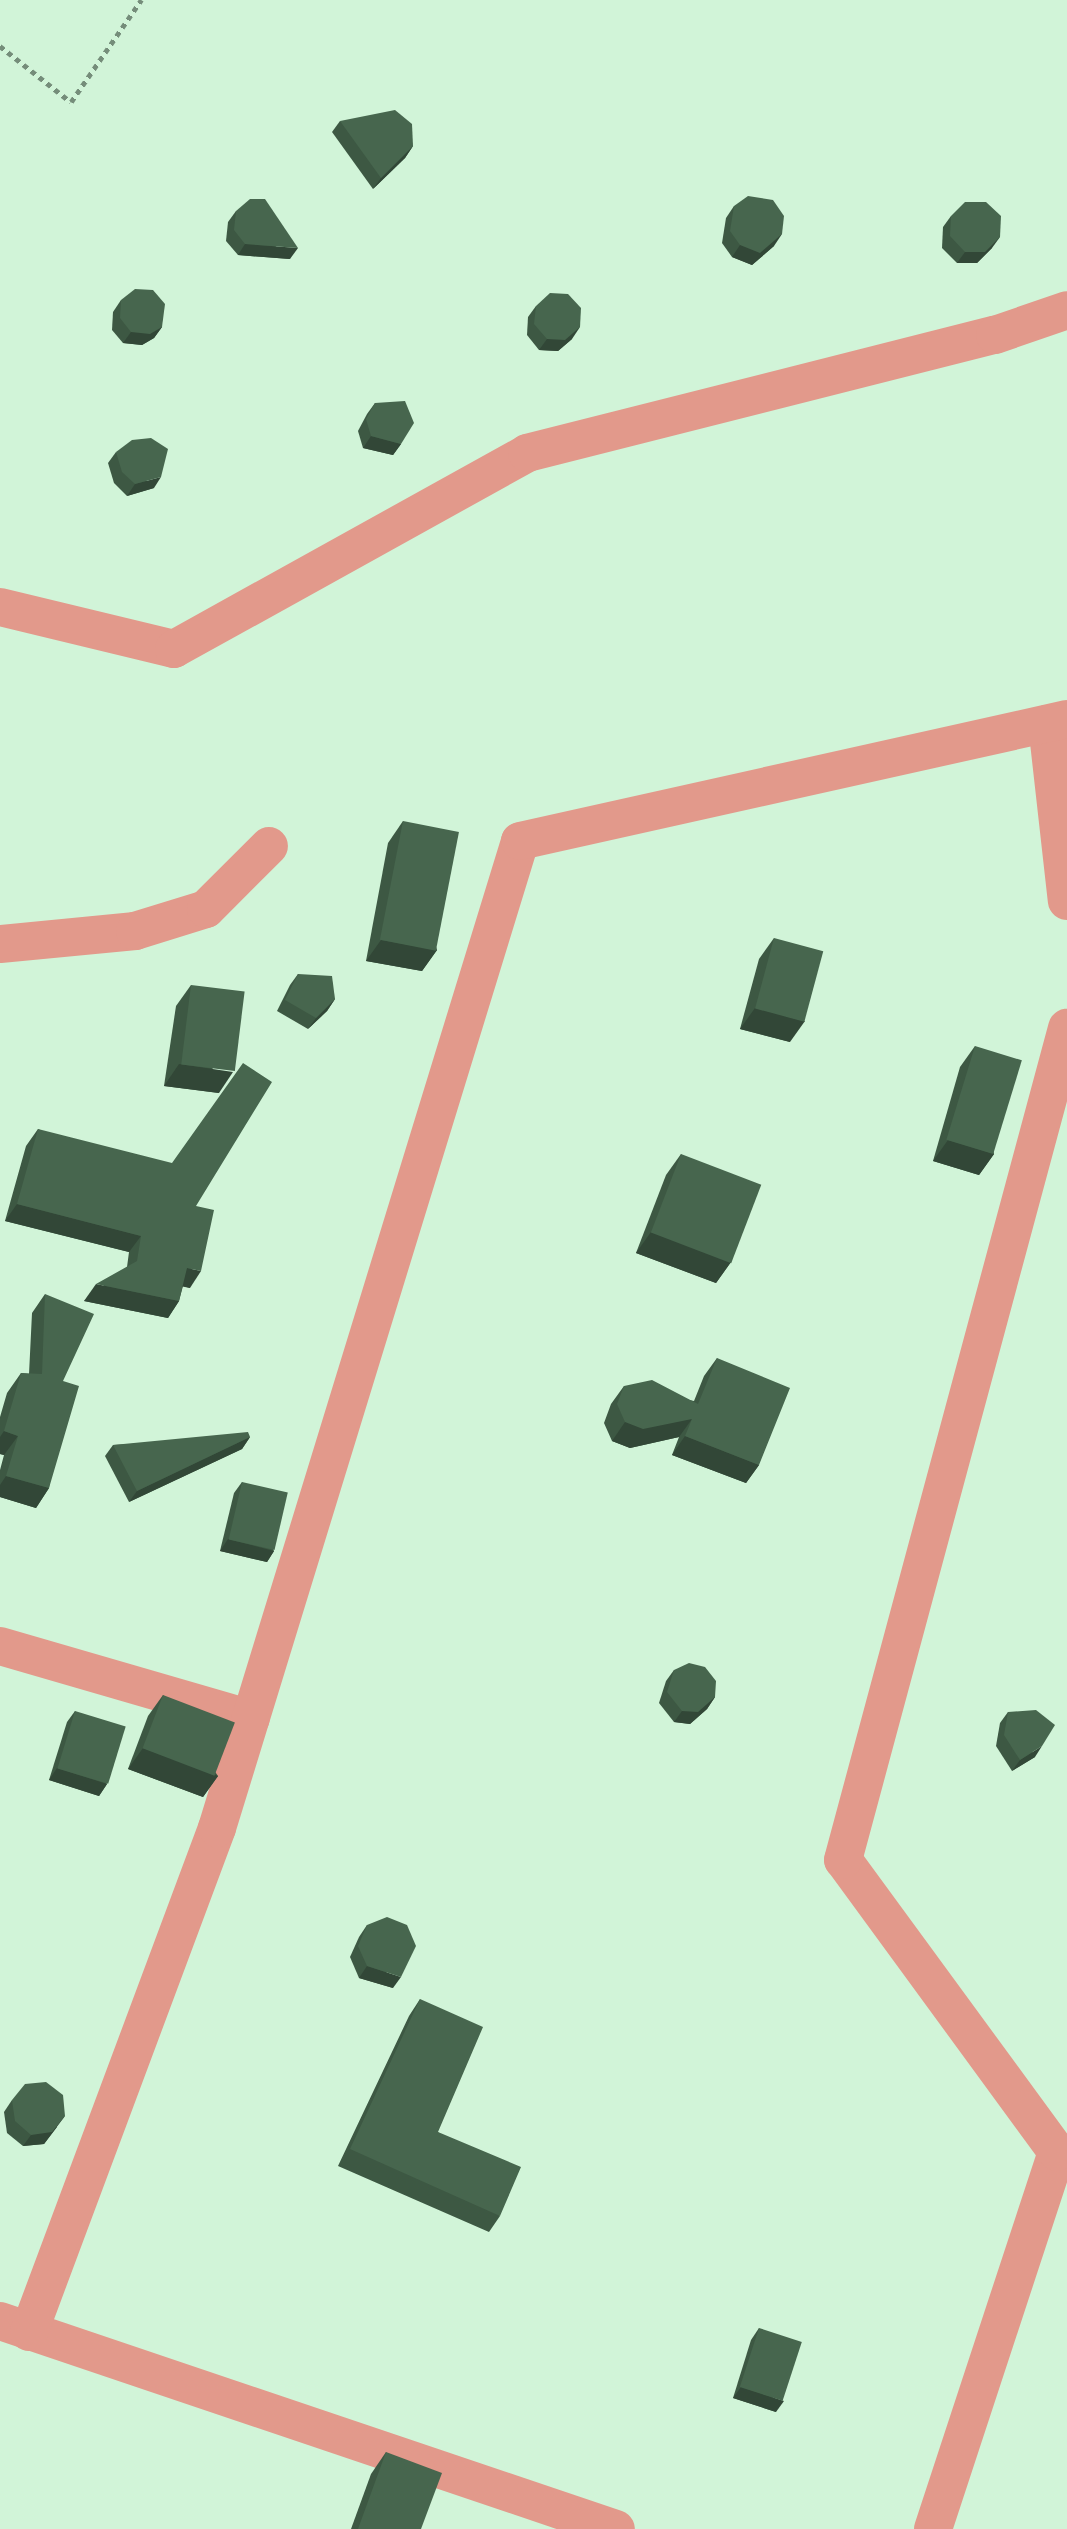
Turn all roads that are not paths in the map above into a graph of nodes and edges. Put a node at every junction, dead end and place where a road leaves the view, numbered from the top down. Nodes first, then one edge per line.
1 (1067, 310) edge
2 (0, 607) edge
3 (1057, 721) edge
4 (269, 846) dead end
5 (1067, 901) edge
6 (0, 944) edge
7 (1067, 1028) edge
8 (0, 1646) edge
9 (251, 1719) junction
10 (15, 2326) edge
11 (616, 2529) edge
12 (933, 2529) edge

1 - 2 street
3 - 5 street
3 - 9 street
4 - 6 street
7 - 12 street
8 - 9 street
9 - 10 street
10 - 11 street

